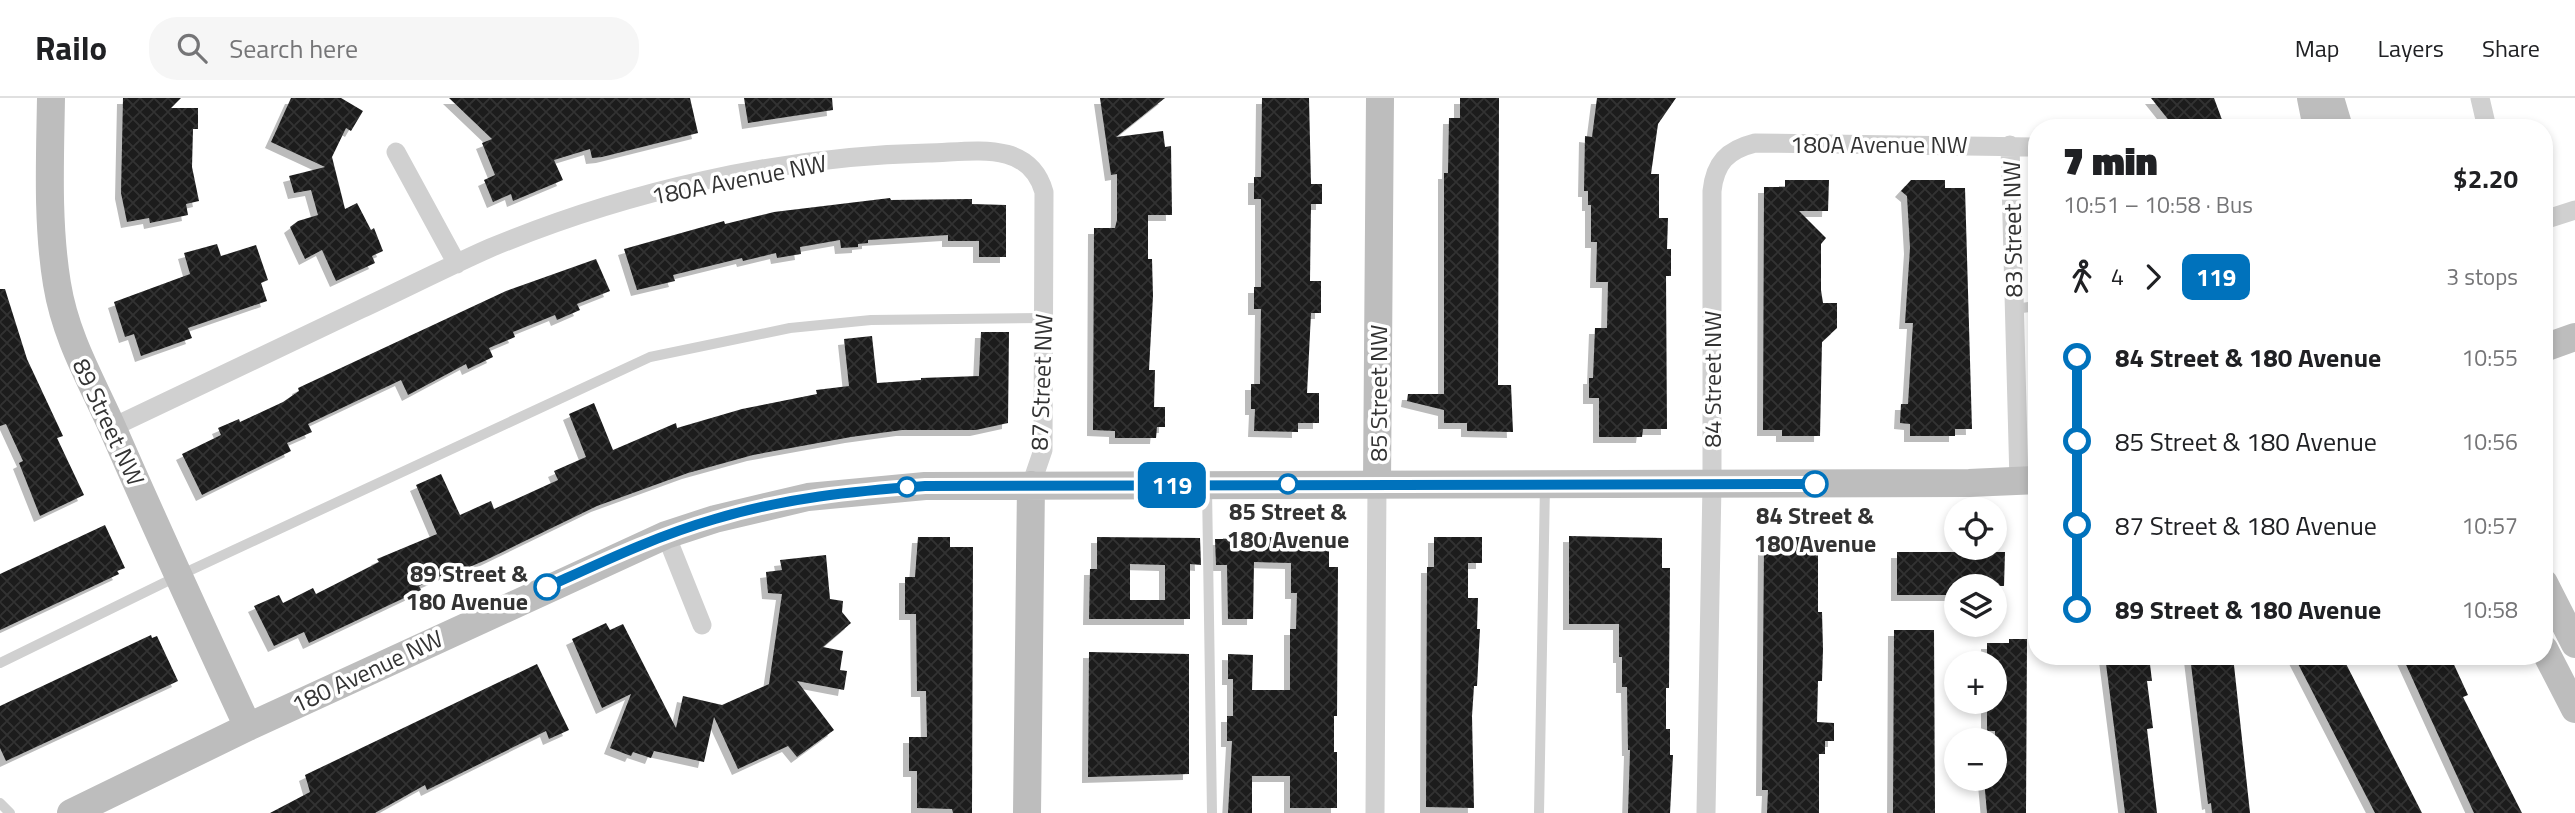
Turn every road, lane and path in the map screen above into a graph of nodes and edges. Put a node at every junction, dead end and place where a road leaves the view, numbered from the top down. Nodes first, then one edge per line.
1 (51, 98) edge
2 (1380, 98) edge
3 (2310, 98) edge
4 (2330, 98) edge
5 (2480, 98) edge
6 (2313, 119) edge
7 (2336, 119) edge
8 (2485, 119) edge
9 (2010, 145) junction
10 (2028, 146) edge
11 (396, 152) dead end
12 (1724, 158) joint
13 (1030, 163) joint
14 (2575, 210) edge
15 (2553, 217) edge
16 (457, 264) junction
17 (2028, 307) edge
18 (2013, 309) junction
19 (1044, 318) junction
20 (2575, 337) edge
21 (2553, 345) edge
22 (113, 427) junction
23 (2028, 480) edge
24 (1377, 484) junction
25 (1712, 484) junction
26 (1031, 485) junction
27 (1208, 485) junction
28 (1545, 485) junction
29 (666, 535) junction
30 (178, 576) junction
31 (2553, 601) edge
32 (702, 625) dead end
33 (2575, 644) edge
34 (0, 663) edge
35 (2552, 665) edge
36 (2575, 709) edge
37 (248, 727) junction
38 (0, 803) edge
39 (10, 813) edge
40 (71, 813) edge
41 (1027, 813) edge
42 (1212, 813) edge
43 (1375, 813) edge
44 (1539, 813) edge
45 (1706, 813) edge

1 - 22 street, 89 Street NW
2 - 24 street, 85 Street NW
3 - 6 street
4 - 7 street
5 - 8 street
9 - 10 street, 180A Avenue NW
9 - 12 street, 180A Avenue NW
9 - 18 street, 83 Street NW
11 - 16 street
12 - 25 street, 84 Street NW
13 - 16 street, 180A Avenue NW
13 - 19 street, 87 Street NW
14 - 15 street
16 - 22 street, 180A Avenue NW
17 - 18 lane
18 - 23 street, 83 Street NW
19 - 26 street, 87 Street NW
19 - 30 lane
20 - 21 street
22 - 30 street, 89 Street NW
23 - 25 street, 180 Avenue NW
24 - 27 street, 180 Avenue NW
24 - 28 street, 180 Avenue NW
24 - 43 street, 85 Street NW
25 - 28 street, 180 Avenue NW
25 - 45 street, 84 Street NW
26 - 27 street, 180 Avenue NW
26 - 29 street, 180 Avenue NW
26 - 41 street, 87 Street NW
27 - 42 lane
28 - 44 lane
29 - 32 street
29 - 37 street, 180 Avenue NW
30 - 34 lane
30 - 37 street, 89 Street NW
31 - 33 street
35 - 36 street
37 - 40 street, 180 Avenue NW
38 - 39 lane

